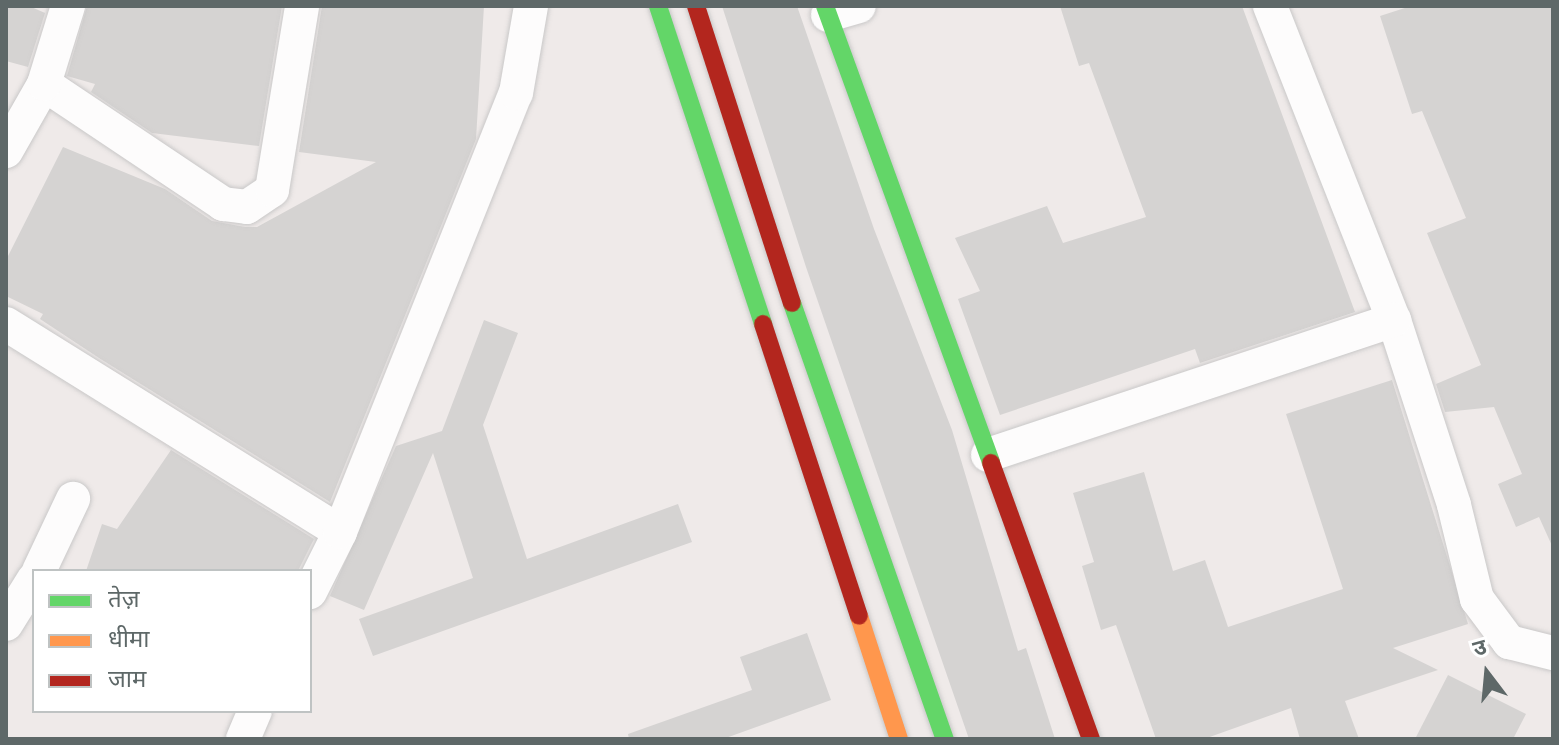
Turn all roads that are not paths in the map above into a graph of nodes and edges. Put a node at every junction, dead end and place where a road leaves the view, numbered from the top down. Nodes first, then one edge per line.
1 (68, 6) edge
2 (302, 6) edge
3 (531, 6) edge
4 (658, 6) edge
5 (696, 6) edge
6 (1270, 6) edge
7 (838, 9) edge
8 (44, 84) junction
9 (6, 151) edge
10 (1394, 320) junction
11 (6, 324) edge
12 (988, 455) junction
13 (73, 499) dead end
14 (340, 532) junction
15 (40, 569) edge
16 (32, 582) edge
17 (312, 588) edge
18 (6, 624) edge
19 (1553, 653) edge
20 (254, 713) edge
21 (243, 739) edge
22 (899, 739) edge
23 (945, 739) edge
24 (1091, 739) edge

1 - 8 street
2 - 8 street
3 - 14 street
4 - 22 street
5 - 23 street
6 - 10 street
7 - 12 street
8 - 9 street
10 - 12 street
10 - 19 street
11 - 14 street
12 - 24 street
13 - 15 street
14 - 17 street
16 - 18 street
20 - 21 street

